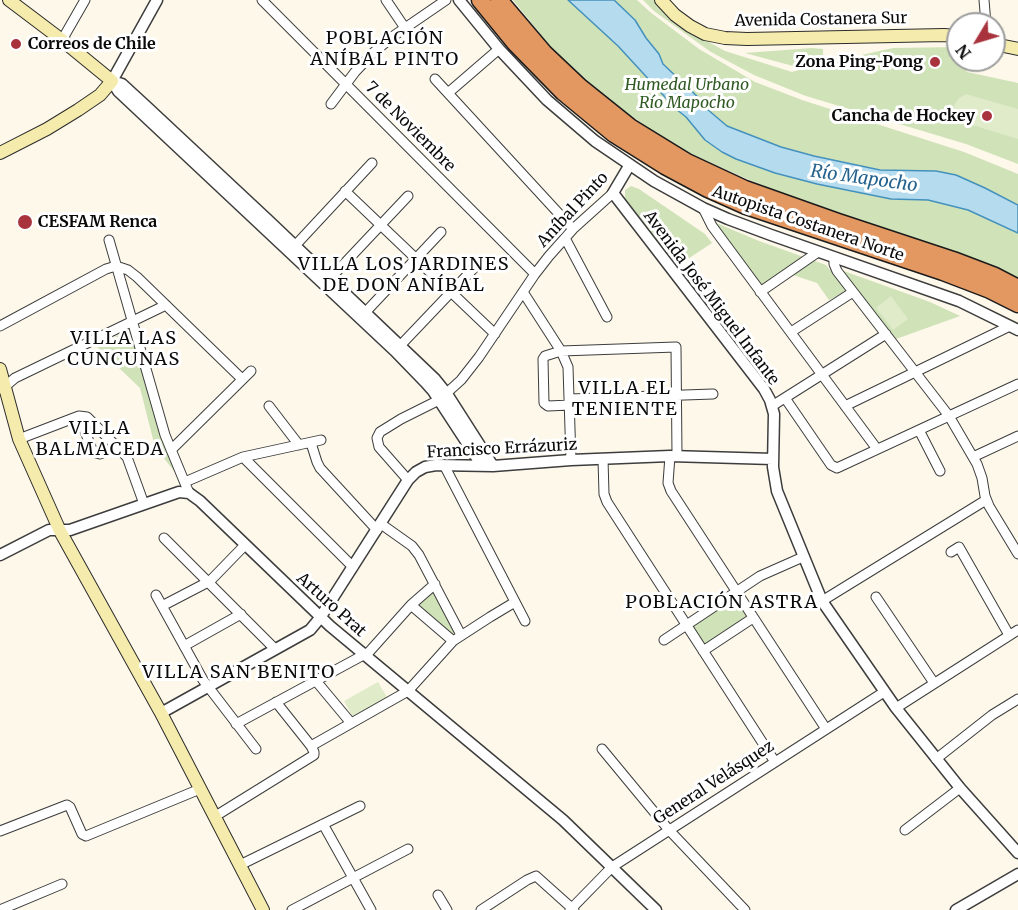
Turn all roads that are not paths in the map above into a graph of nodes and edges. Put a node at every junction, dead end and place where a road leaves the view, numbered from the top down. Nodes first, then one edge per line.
1 (9, 0) edge
2 (85, 0) edge
3 (157, 0) edge
4 (262, 0) edge
5 (386, 0) edge
6 (446, 0) edge
7 (459, 0) edge
8 (480, 0) edge
9 (499, 0) edge
10 (661, 0) edge
11 (405, 28) junction
12 (946, 35) edge
13 (62, 40) junction
14 (499, 49) junction
15 (435, 79) dead end
16 (112, 81) junction
17 (346, 84) junction
18 (448, 93) junction
19 (331, 104) dead end
20 (0, 153) edge
21 (372, 163) dead end
22 (629, 166) junction
23 (345, 191) junction
24 (613, 193) junction
25 (408, 196) dead end
26 (704, 208) junction
27 (381, 225) junction
28 (573, 229) junction
29 (441, 232) dead end
30 (565, 238) junction
31 (109, 240) dead end
32 (292, 249) junction
33 (818, 252) junction
34 (834, 257) junction
35 (416, 259) junction
36 (116, 266) junction
37 (475, 267) dead end
38 (535, 274) junction
39 (327, 282) junction
40 (1018, 288) edge
41 (451, 292) junction
42 (523, 292) junction
43 (760, 292) junction
44 (853, 292) junction
45 (166, 304) junction
46 (1018, 304) edge
47 (362, 315) junction
48 (607, 317) dead end
49 (132, 321) junction
50 (0, 326) edge
51 (1014, 328) edge
52 (791, 332) junction
53 (495, 334) junction
54 (886, 334) junction
55 (397, 348) junction
56 (561, 351) junction
57 (0, 369) edge
58 (251, 371) dead end
59 (915, 371) junction
60 (822, 375) junction
61 (242, 379) junction
62 (1018, 384) edge
63 (2, 388) edge
64 (713, 394) dead end
65 (676, 395) junction
66 (443, 397) junction
67 (785, 398) junction
68 (570, 402) junction
69 (269, 406) dead end
70 (772, 406) junction
71 (845, 406) junction
72 (949, 416) junction
73 (79, 417) junction
74 (919, 430) junction
75 (1018, 436) edge
76 (20, 439) junction
77 (321, 440) dead end
78 (311, 443) junction
79 (300, 445) junction
80 (117, 447) junction
81 (877, 449) junction
82 (171, 450) junction
83 (674, 456) junction
84 (243, 457) junction
85 (973, 457) junction
86 (758, 458) junction
87 (603, 459) junction
88 (773, 459) junction
89 (571, 460) junction
90 (444, 465) junction
91 (487, 466) junction
92 (940, 471) dead end
93 (408, 480) junction
94 (775, 483) junction
95 (187, 487) junction
96 (986, 500) junction
97 (144, 504) junction
98 (379, 527) junction
99 (60, 531) junction
100 (164, 538) dead end
101 (245, 545) junction
102 (951, 552) dead end
103 (1018, 554) edge
104 (0, 555) edge
105 (803, 557) junction
106 (353, 567) junction
107 (208, 582) junction
108 (435, 584) junction
109 (736, 592) junction
110 (156, 595) dead end
111 (876, 597) dead end
112 (822, 601) junction
113 (515, 602) junction
114 (411, 605) junction
115 (162, 606) junction
116 (240, 615) junction
117 (320, 618) junction
118 (753, 618) junction
119 (525, 621) dead end
120 (686, 625) junction
121 (1014, 632) edge
122 (457, 638) junction
123 (664, 640) dead end
124 (184, 646) junction
125 (275, 649) junction
126 (703, 651) junction
127 (364, 655) junction
128 (316, 681) junction
129 (934, 683) junction
130 (208, 687) junction
131 (408, 691) junction
132 (884, 692) junction
133 (1018, 699) edge
134 (276, 702) junction
135 (896, 708) junction
136 (160, 713) junction
137 (351, 723) junction
138 (236, 724) junction
139 (826, 729) junction
140 (311, 746) junction
141 (256, 749) dead end
142 (602, 749) dead end
143 (936, 759) junction
144 (775, 762) junction
145 (960, 788) junction
146 (200, 789) junction
147 (360, 806) dead end
148 (214, 817) junction
149 (323, 824) junction
150 (1, 828) edge
151 (669, 830) junction
152 (904, 830) dead end
153 (408, 849) dead end
154 (1018, 853) edge
155 (240, 866) junction
156 (612, 867) junction
157 (1018, 874) edge
158 (353, 878) junction
159 (62, 884) dead end
160 (438, 895) dead end
161 (572, 909) edge
162 (0, 910) edge
163 (263, 910) edge
164 (292, 910) edge
165 (371, 910) edge
166 (447, 910) edge
167 (481, 910) edge
168 (656, 910) edge
169 (746, 910) edge
170 (956, 910) edge

1 - 13 main road
2 - 13 street
3 - 16 street
4 - 17 street, 7 de Noviembre
5 - 11 street
6 - 11 street
7 - 14 street
8 - 46 highway, Autopista Costanera Norte
9 - 40 highway, Autopista Costanera Norte
10 - 12 main road, Avenida Costanera Sur
11 - 17 street
13 - 16 main road
14 - 18 street
14 - 22 street
15 - 18 street
16 - 20 main road
16 - 32 street
17 - 19 street
17 - 38 street, 7 de Noviembre
18 - 28 street
21 - 23 street
22 - 24 street, Aníbal Pinto
22 - 26 street
23 - 27 street
23 - 32 street
24 - 28 street, Aníbal Pinto
24 - 70 street, Avenida José Miguel Infante
25 - 27 street
26 - 33 street
26 - 43 street
27 - 35 street
27 - 39 street
28 - 30 street, Aníbal Pinto
29 - 35 street
30 - 38 street, Aníbal Pinto
30 - 48 street
31 - 36 street, Arturo Prat
32 - 39 street
33 - 34 street
33 - 43 street
34 - 44 street
34 - 51 street
35 - 41 street
35 - 47 street
36 - 45 street
36 - 49 street, Arturo Prat
36 - 50 street
37 - 41 street
38 - 42 street, Aníbal Pinto
39 - 47 street
41 - 53 street
41 - 55 street
42 - 53 street, Aníbal Pinto
42 - 56 street
43 - 52 street
44 - 52 street
44 - 54 street
45 - 49 street
45 - 61 street
47 - 55 street
49 - 63 street
49 - 82 street, Arturo Prat
51 - 59 street
52 - 60 street
53 - 66 street, Aníbal Pinto
54 - 59 street
54 - 60 street
55 - 66 street
56 - 65 street
56 - 68 street
56 - 68 street
57 - 63 main road
58 - 61 street
59 - 71 street
59 - 72 street
60 - 67 street
60 - 71 street
61 - 82 street
62 - 72 street
63 - 76 main road
64 - 65 street
65 - 68 street
65 - 83 street
66 - 91 street
66 - 93 street, Aníbal Pinto
67 - 70 street
67 - 81 street
68 - 89 street
69 - 79 street
70 - 88 street, Avenida José Miguel Infante
71 - 81 street
72 - 74 street
72 - 85 street
73 - 76 street
73 - 80 street
73 - 80 street
74 - 81 street
74 - 92 street
75 - 85 street
76 - 99 main road
77 - 78 street
78 - 79 street
78 - 98 street
79 - 84 street
80 - 97 street
82 - 95 street, Arturo Prat
83 - 86 street, Francisco Errázuriz
83 - 87 street, Francisco Errázuriz
83 - 109 street
84 - 95 street
84 - 106 street
85 - 96 street
86 - 88 street, Francisco Errázuriz
86 - 94 street
87 - 89 street, Francisco Errázuriz
87 - 120 street
88 - 94 street, Avenida José Miguel Infante
89 - 91 street, Francisco Errázuriz
90 - 91 street, Francisco Errázuriz
90 - 93 street, Francisco Errázuriz
90 - 113 street
93 - 98 street, Francisco Errázuriz
94 - 105 street, Avenida José Miguel Infante
95 - 97 street
95 - 101 street, Arturo Prat
96 - 103 street
96 - 112 street
97 - 99 street
98 - 106 street, Francisco Errázuriz
98 - 108 street
99 - 104 street
99 - 136 main road
100 - 107 street
101 - 107 street
101 - 117 street, Arturo Prat
102 - 121 street
105 - 109 street
105 - 112 street, Avenida José Miguel Infante
106 - 117 street, Francisco Errázuriz
107 - 115 street
107 - 116 street
108 - 114 street
108 - 122 street
109 - 118 street
109 - 120 street
110 - 115 street
111 - 129 street
112 - 132 street, Avenida José Miguel Infante
113 - 119 street
113 - 122 street
114 - 122 street
114 - 127 street
115 - 124 street
116 - 124 street
116 - 125 street
117 - 125 street, Francisco Errázuriz
117 - 127 street, Arturo Prat
118 - 126 street
118 - 139 street
120 - 123 street
120 - 126 street
121 - 129 street
122 - 131 street
124 - 130 street
125 - 130 street, Francisco Errázuriz
126 - 144 street
127 - 128 street
127 - 131 street, Arturo Prat
128 - 134 street
128 - 137 street
129 - 135 street
130 - 136 street, Francisco Errázuriz
130 - 138 street
131 - 137 street
131 - 156 street, Arturo Prat
132 - 135 street, Avenida José Miguel Infante
132 - 139 street, General Velásquez
133 - 143 street
134 - 138 street
134 - 140 street
135 - 143 street, Avenida José Miguel Infante
136 - 146 main road
137 - 140 street
138 - 141 street
139 - 144 street, General Velásquez
140 - 148 street
142 - 151 street
143 - 145 street, Avenida José Miguel Infante
144 - 151 street, General Velásquez
145 - 152 street
145 - 154 street, Avenida José Miguel Infante
146 - 148 main road
146 - 150 street
147 - 149 street
148 - 155 main road
149 - 155 street
149 - 158 street
151 - 156 street, General Velásquez
151 - 169 street
153 - 158 street
155 - 163 main road
156 - 161 street, General Velásquez
156 - 168 street, Arturo Prat
157 - 170 street
158 - 164 street
158 - 165 street
159 - 162 street
160 - 166 street
161 - 167 street

